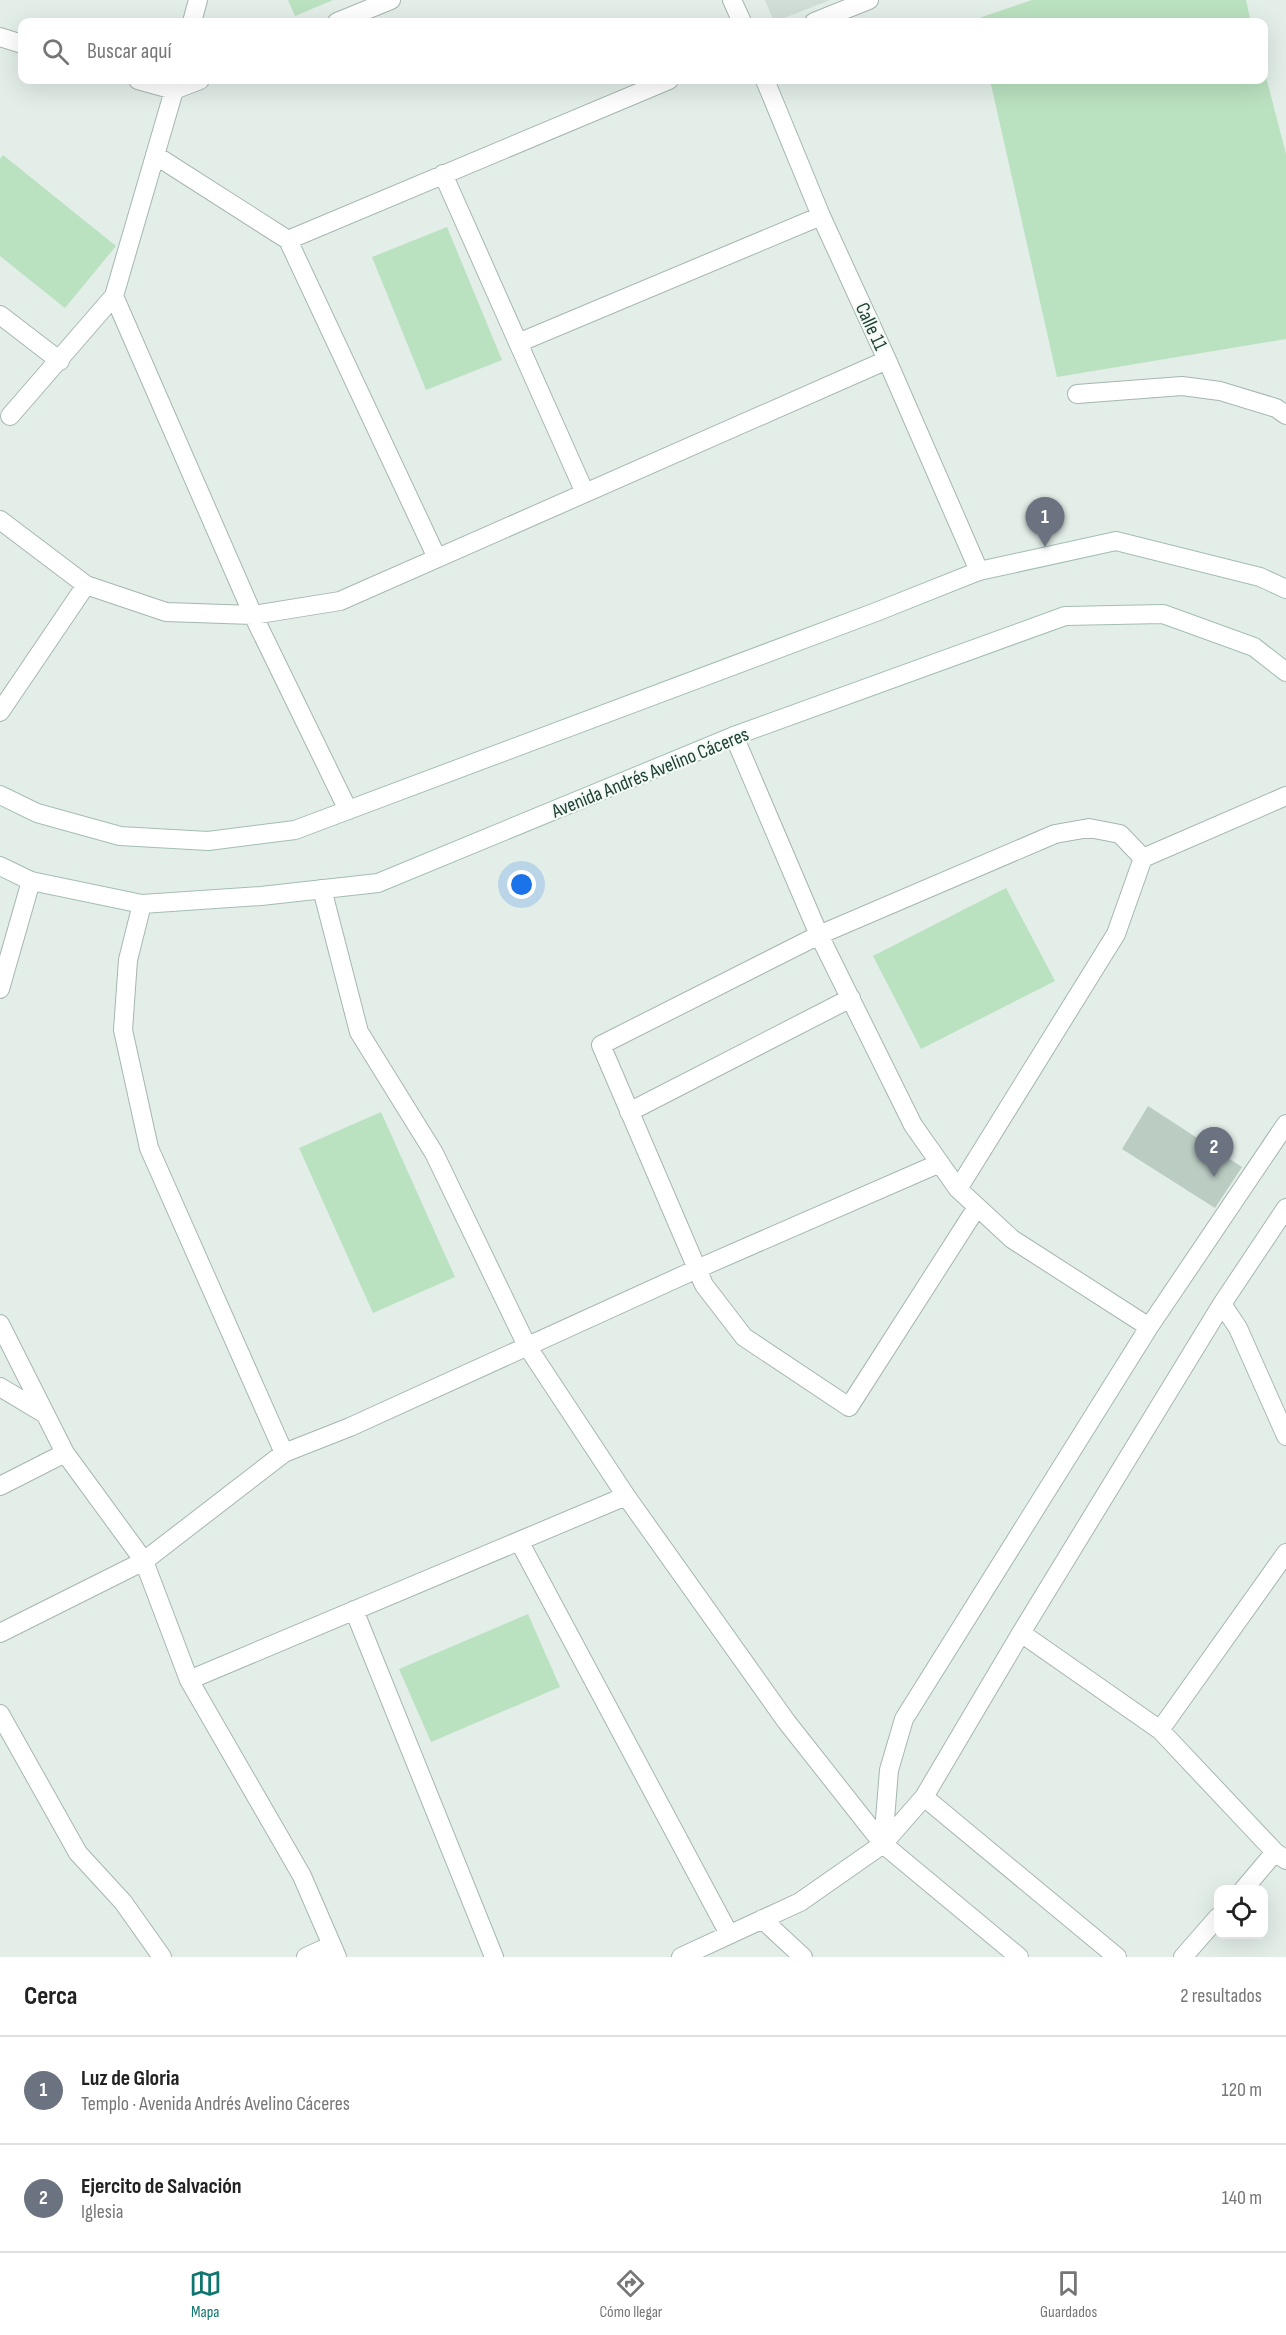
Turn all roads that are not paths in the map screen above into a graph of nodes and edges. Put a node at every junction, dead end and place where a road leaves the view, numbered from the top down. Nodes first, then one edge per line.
1 (198, 0) edge
2 (391, 0) edge
3 (732, 0) edge
4 (869, 0) edge
5 (193, 18) edge
6 (347, 18) edge
7 (740, 18) edge
8 (824, 18) edge
9 (0, 37) edge
10 (18, 43) edge
11 (659, 84) edge
12 (767, 84) edge
13 (175, 85) edge
14 (155, 155) junction
15 (443, 174) junction
16 (821, 216) junction
17 (288, 240) junction
18 (114, 296) junction
19 (0, 315) edge
20 (518, 343) junction
21 (887, 360) junction
22 (60, 361) junction
23 (1077, 394) dead end
24 (1283, 408) edge
25 (10, 416) dead end
26 (585, 493) junction
27 (0, 520) edge
28 (437, 558) junction
29 (979, 571) junction
30 (86, 585) junction
31 (1286, 589) edge
32 (253, 615) junction
33 (1286, 672) edge
34 (0, 712) edge
35 (734, 736) junction
36 (0, 795) edge
37 (1286, 796) edge
38 (348, 810) junction
39 (1143, 858) junction
40 (0, 866) edge
41 (31, 881) junction
42 (322, 889) junction
43 (142, 904) junction
44 (819, 935) junction
45 (0, 989) edge
46 (851, 998) junction
47 (629, 1112) junction
48 (1286, 1124) edge
49 (940, 1163) junction
50 (958, 1189) junction
51 (977, 1207) junction
52 (1286, 1208) edge
53 (697, 1269) junction
54 (1222, 1304) junction
55 (0, 1324) edge
56 (1149, 1327) junction
57 (527, 1346) junction
58 (0, 1387) edge
59 (45, 1415) junction
60 (1286, 1436) edge
61 (284, 1453) junction
62 (64, 1454) junction
63 (0, 1486) edge
64 (626, 1496) junction
65 (519, 1541) junction
66 (1286, 1553) edge
67 (144, 1562) junction
68 (354, 1610) junction
69 (0, 1633) edge
70 (1021, 1633) junction
71 (189, 1680) junction
72 (0, 1714) edge
73 (1160, 1730) junction
74 (924, 1797) junction
75 (883, 1844) junction
76 (1281, 1856) edge
77 (1249, 1885) edge
78 (762, 1919) junction
79 (1214, 1922) edge
80 (729, 1934) junction
81 (334, 1951) edge
82 (162, 1957) edge
83 (306, 1957) edge
84 (494, 1957) edge
85 (681, 1957) edge
86 (803, 1957) edge
87 (1019, 1957) edge
88 (1117, 1957) edge
89 (1183, 1957) edge

1 - 5 street
2 - 6 street
3 - 7 street
4 - 8 street
9 - 10 street
11 - 15 street
12 - 16 street, Calle 11
13 - 14 street
14 - 17 street
14 - 18 street
15 - 17 street
15 - 20 street
16 - 20 street
16 - 21 street, Calle 11
17 - 28 street
18 - 22 street
18 - 32 street
19 - 22 street
20 - 26 street
21 - 26 street
21 - 29 street, Calle 11
22 - 25 street
23 - 24 street
26 - 28 street
27 - 30 street
28 - 32 street
29 - 31 street
29 - 38 street
30 - 32 street
30 - 34 street
32 - 38 street
33 - 35 street, Avenida Andrés Avelino Cáceres
35 - 42 street, Avenida Andrés Avelino Cáceres
35 - 44 street
36 - 38 street
37 - 39 street
39 - 44 street
39 - 50 street
40 - 41 street, Avenida Andrés Avelino Cáceres
41 - 43 street, Avenida Andrés Avelino Cáceres
41 - 45 street
42 - 43 street, Avenida Andrés Avelino Cáceres
42 - 57 street
43 - 61 street
44 - 46 street
44 - 47 street
46 - 47 street
46 - 49 street
47 - 53 street
48 - 56 street
49 - 50 street
49 - 53 street
50 - 51 street
51 - 53 street
51 - 56 street
52 - 54 street
53 - 57 street
54 - 60 street
54 - 70 street
55 - 59 street
56 - 75 street
57 - 61 street
57 - 64 street
58 - 59 street
59 - 62 street
61 - 67 street
62 - 63 street
62 - 67 street
64 - 65 street
64 - 75 street
65 - 68 street
65 - 80 street
66 - 73 street
67 - 69 street
67 - 71 street
68 - 71 street
68 - 84 street
70 - 73 street
70 - 74 street
71 - 81 street
72 - 82 street
73 - 76 street
74 - 75 street
74 - 88 street
75 - 78 street
75 - 87 street
76 - 77 street
78 - 80 street
78 - 86 street
79 - 89 street
80 - 85 street
81 - 83 street

